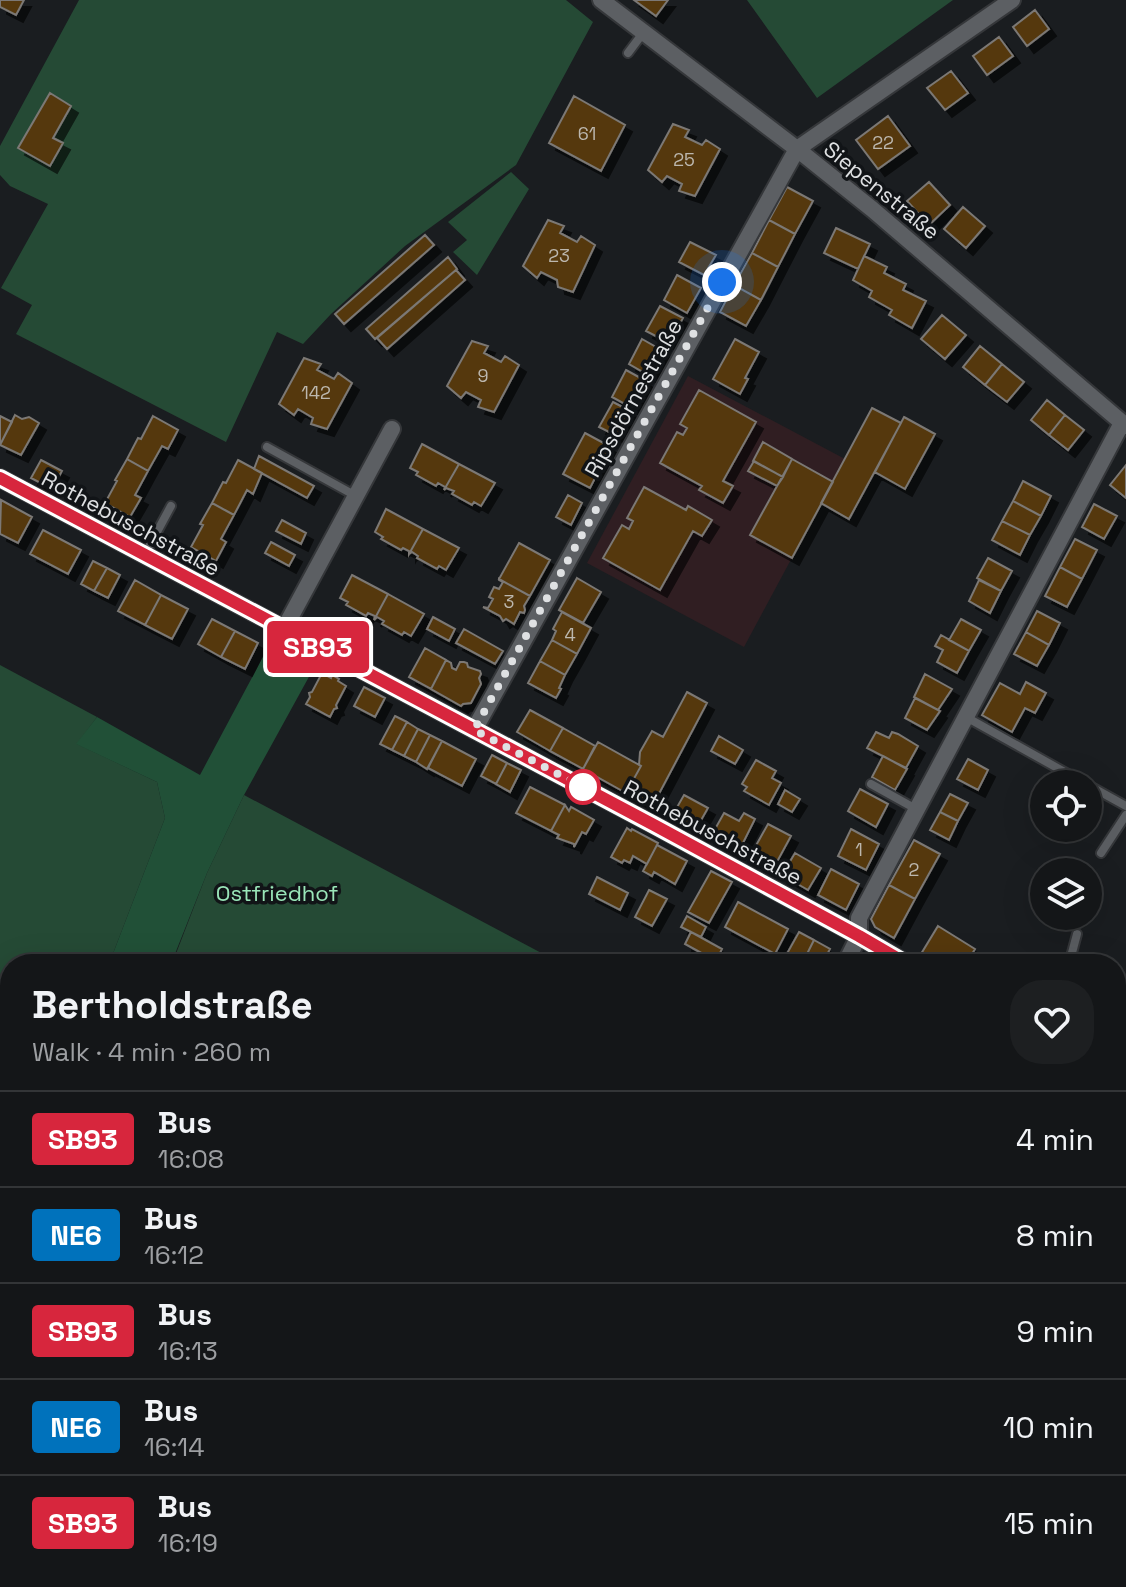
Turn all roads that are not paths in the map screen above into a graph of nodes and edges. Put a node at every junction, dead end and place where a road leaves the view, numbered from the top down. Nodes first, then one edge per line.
1 (601, 0) edge
2 (1012, 0) edge
3 (643, 33) junction
4 (628, 53) dead end
5 (797, 149) junction
6 (1124, 424) edge
7 (392, 429) dead end
8 (267, 447) dead end
9 (0, 478) edge
10 (356, 496) junction
11 (171, 506) dead end
12 (144, 555) junction
13 (284, 629) junction
14 (966, 717) junction
15 (474, 730) junction
16 (1060, 770) edge
17 (871, 784) dead end
18 (1102, 793) edge
19 (1126, 806) edge
20 (917, 810) junction
21 (1126, 815) edge
22 (1101, 853) dead end
23 (1077, 934) dead end
24 (859, 936) junction
25 (850, 954) edge
26 (890, 954) edge
27 (1072, 954) edge

1 - 3 street, Siepenstraße
2 - 5 street, Ripsdörnestraße
3 - 4 lane
3 - 5 street, Siepenstraße
5 - 6 street, Siepenstraße
5 - 15 street, Ripsdörnestraße
6 - 14 street
7 - 10 street
8 - 10 lane
9 - 12 street, Rothebuschstraße
10 - 13 street
11 - 12 lane
12 - 13 street, Rothebuschstraße
13 - 15 street, Rothebuschstraße
14 - 16 lane
14 - 20 street
15 - 24 street, Rothebuschstraße
17 - 20 lane
18 - 19 lane
20 - 24 street
21 - 22 lane
23 - 27 lane
24 - 25 street
24 - 26 street, Rothebuschstraße

